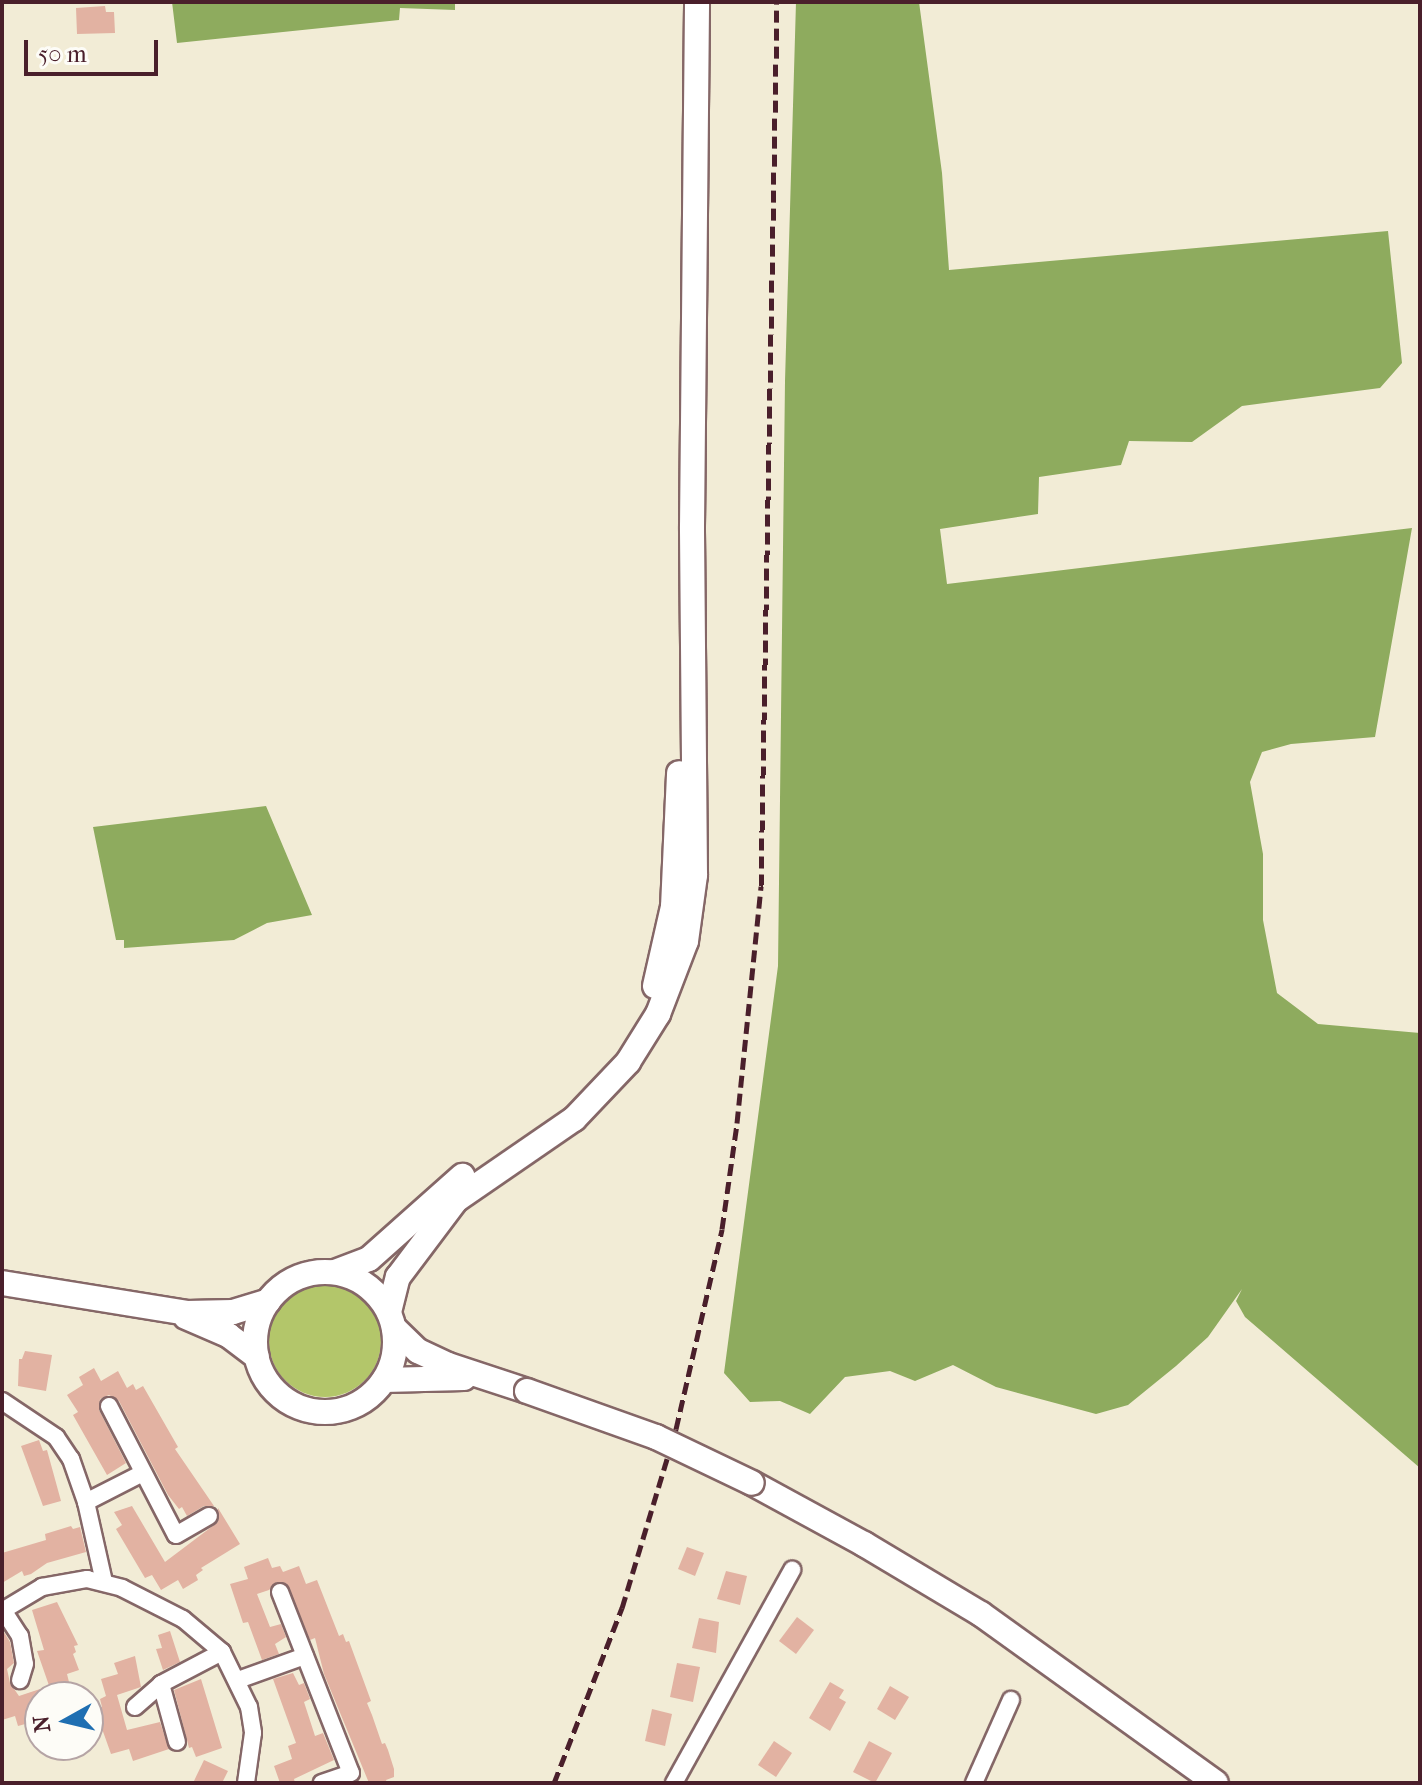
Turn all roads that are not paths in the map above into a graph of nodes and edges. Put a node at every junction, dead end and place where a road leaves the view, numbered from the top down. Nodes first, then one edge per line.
1 (697, 2) edge
2 (692, 527) junction
3 (335, 1272) junction
4 (2, 1283) edge
5 (268, 1301) junction
6 (161, 1310) junction
7 (391, 1320) junction
8 (257, 1357) junction
9 (483, 1379) junction
10 (384, 1380) junction
11 (2, 1401) edge
12 (109, 1406) dead end
13 (143, 1473) junction
14 (86, 1502) junction
15 (209, 1516) dead end
16 (792, 1570) dead end
17 (104, 1582) junction
18 (280, 1592) dead end
19 (2, 1610) edge
20 (222, 1652) junction
21 (305, 1656) junction
22 (20, 1680) dead end
23 (238, 1680) junction
24 (161, 1684) junction
25 (1011, 1700) dead end
26 (135, 1707) dead end
27 (177, 1742) dead end
28 (246, 1783) edge
29 (322, 1783) edge
30 (674, 1783) edge
31 (974, 1783) edge
32 (1216, 1783) edge

1 - 2 main road
2 - 3 main road
2 - 7 main road
3 - 5 main road
3 - 7 main road
4 - 6 main road
5 - 6 main road
5 - 8 main road
6 - 8 main road
7 - 9 main road
7 - 10 main road
8 - 10 main road
9 - 10 main road
9 - 32 main road, bridge
11 - 14 street
12 - 13 street
13 - 14 street
13 - 15 street
14 - 17 street
16 - 30 street
17 - 19 street
17 - 20 street
18 - 21 street
19 - 22 street
20 - 23 street
20 - 24 street
21 - 23 street
21 - 29 street
23 - 28 street
24 - 26 street
24 - 27 street
25 - 31 street

